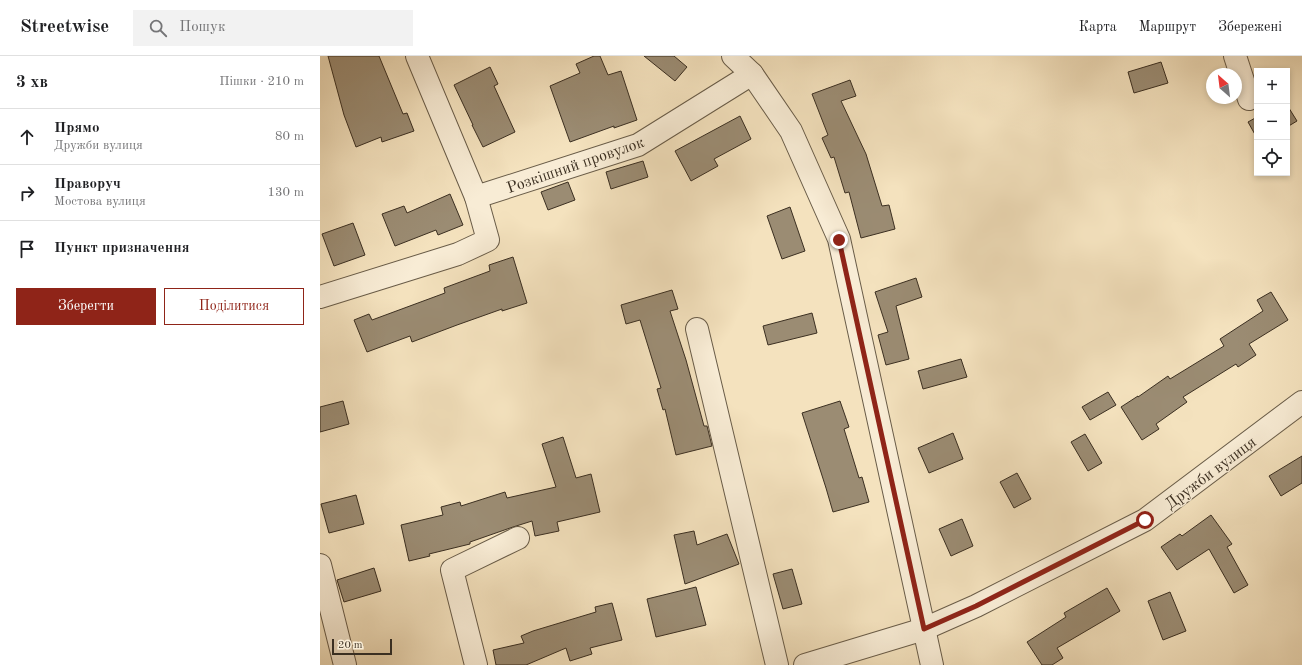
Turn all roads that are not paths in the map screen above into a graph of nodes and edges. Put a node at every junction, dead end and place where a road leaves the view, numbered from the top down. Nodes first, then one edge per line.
1 (417, 56) edge
2 (733, 56) edge
3 (1235, 56) edge
4 (752, 74) junction
5 (1249, 99) dead end
6 (476, 197) junction
7 (320, 297) edge
8 (697, 329) dead end
9 (1302, 402) edge
10 (518, 538) dead end
11 (320, 565) edge
12 (924, 629) junction
13 (345, 665) edge
14 (476, 665) edge
15 (777, 665) edge
16 (805, 665) edge
17 (932, 665) edge

1 - 6 street
2 - 4 street
3 - 5 street
4 - 6 street, Розкішний провулок
4 - 12 street
6 - 7 street
8 - 15 street
9 - 12 street, Дружби вулиця
10 - 14 street
11 - 13 street
12 - 16 street, Дружби вулиця
12 - 17 street

